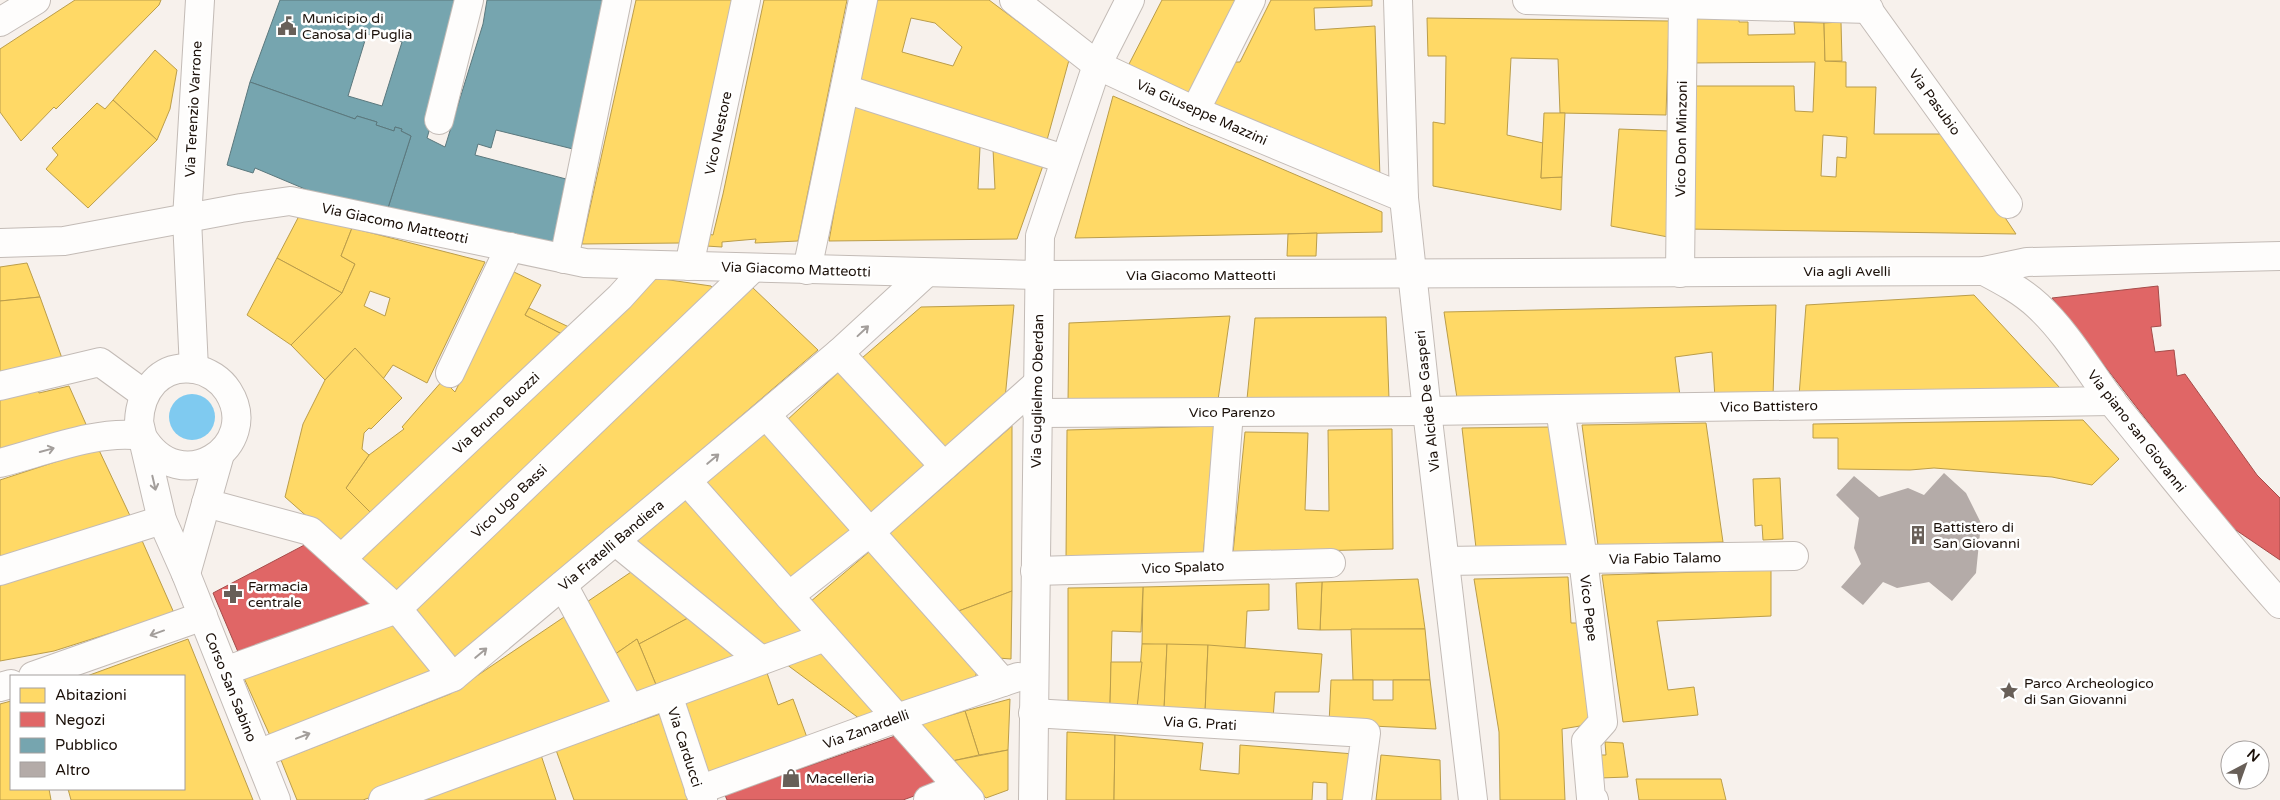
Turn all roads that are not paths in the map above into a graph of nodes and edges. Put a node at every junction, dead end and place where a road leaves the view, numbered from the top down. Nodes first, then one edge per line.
1 (36, 0) edge
2 (200, 0) edge
3 (469, 0) edge
4 (617, 0) edge
5 (746, 0) edge
6 (863, 0) edge
7 (1014, 0) edge
8 (1130, 0) edge
9 (1251, 0) edge
10 (1398, 0) edge
11 (1527, 0) edge
12 (1683, 4) junction
13 (1865, 5) edge
14 (0, 22) edge
15 (1097, 65) junction
16 (845, 89) junction
17 (1195, 110) junction
18 (439, 120) dead end
19 (1064, 159) junction
20 (1404, 198) junction
21 (2008, 204) dead end
22 (187, 219) junction
23 (0, 243) edge
24 (510, 247) junction
25 (2280, 256) edge
26 (564, 258) junction
27 (649, 264) junction
28 (689, 266) junction
29 (753, 268) junction
30 (807, 270) junction
31 (1984, 271) junction
32 (926, 273) junction
33 (1680, 273) junction
34 (1413, 274) junction
35 (1038, 275) junction
36 (839, 353) junction
37 (194, 369) junction
38 (450, 373) dead end
39 (1037, 384) junction
40 (0, 386) edge
41 (144, 394) junction
42 (2112, 402) junction
43 (1560, 409) junction
44 (1427, 411) junction
45 (1230, 412) junction
46 (1037, 413) junction
47 (766, 415) junction
48 (142, 436) junction
49 (220, 454) junction
50 (0, 463) edge
51 (944, 466) junction
52 (687, 481) junction
53 (206, 502) junction
54 (162, 520) junction
55 (870, 532) junction
56 (615, 541) junction
57 (1794, 556) dead end
58 (341, 559) junction
59 (1583, 559) junction
60 (1446, 561) junction
61 (1331, 563) dead end
62 (1216, 566) junction
63 (0, 571) edge
64 (1035, 571) junction
65 (186, 574) junction
66 (562, 585) junction
67 (789, 596) junction
68 (2280, 604) edge
69 (396, 609) junction
70 (203, 616) junction
71 (825, 637) junction
72 (761, 660) junction
73 (225, 671) junction
74 (1034, 672) junction
75 (36, 675) edge
76 (453, 677) junction
77 (1003, 682) junction
78 (668, 694) junction
79 (630, 709) junction
80 (1033, 713) junction
81 (897, 718) junction
82 (258, 754) junction
83 (964, 794) edge
84 (701, 795) edge
85 (276, 800) edge
86 (383, 800) edge
87 (928, 800) edge
88 (1033, 800) edge
89 (1357, 800) edge
90 (1473, 800) edge
91 (1594, 800) edge

1 - 14 street
2 - 22 street, Via Terenzio Varrone
3 - 18 street
4 - 26 street
5 - 28 street, Vico Nestore
6 - 16 street
7 - 15 street, Via Giuseppe Mazzini
8 - 15 street, Via Guglielmo Oberdan
9 - 17 street
10 - 20 street, Via Alcide De Gasperi
11 - 12 street
12 - 13 street
12 - 33 street, Vico Don Minzoni
13 - 21 street, Via Pasubio
15 - 17 street, Via Giuseppe Mazzini
15 - 19 street, Via Guglielmo Oberdan
16 - 19 street
16 - 30 street
17 - 20 street, Via Giuseppe Mazzini
19 - 35 street, Via Guglielmo Oberdan
20 - 34 street, Via Alcide De Gasperi
22 - 23 street, Via Giacomo Matteotti
22 - 24 street, Via Giacomo Matteotti
22 - 37 street, Via Terenzio Varrone
24 - 26 street, Via Giacomo Matteotti
24 - 38 street
25 - 31 street, Via agli Avelli
26 - 27 street, Via Giacomo Matteotti
27 - 28 street, Via Giacomo Matteotti
27 - 58 street, Via Bruno Buozzi
28 - 29 street, Via Giacomo Matteotti
29 - 30 street, Via Giacomo Matteotti
29 - 69 street, Vico Ugo Bassi
30 - 32 street, Via Giacomo Matteotti
31 - 33 street, Via agli Avelli
31 - 42 street, Via piano san Giovanni
32 - 35 street, Via Giacomo Matteotti
36 -> 32 street, Via Fratelli Bandiera
33 - 34 street, Via agli Avelli
34 - 35 street, Via Giacomo Matteotti
34 - 44 street, Via Alcide De Gasperi
35 - 39 street, Via Guglielmo Oberdan
36 - 47 street, Via Fratelli Bandiera
36 - 51 street
37 - 41 street
37 - 49 street
39 - 46 street, Via Guglielmo Oberdan
39 - 51 street
40 - 41 street
41 - 48 street
42 - 43 street, Vico Battistero
42 - 68 street, Via piano san Giovanni
43 - 44 street, Vico Battistero
43 - 59 street, Vico Pepe
44 - 45 street, Vico Parenzo
44 - 60 street, Via Alcide De Gasperi
45 - 46 street, Vico Parenzo
45 - 62 street
46 - 64 street, Via Guglielmo Oberdan
52 -> 47 street, Via Fratelli Bandiera
47 - 55 street
48 - 49 street
50 -> 48 street
48 -> 54 street, Corso San Sabino
49 - 53 street
51 - 55 street
52 - 56 street, Via Fratelli Bandiera
52 - 67 street
53 - 58 street
53 - 65 street
54 - 63 street
54 - 65 street, Corso San Sabino
55 - 67 street
55 - 77 street
56 - 66 street, Via Fratelli Bandiera
56 - 72 street
57 - 59 street, Via Fabio Talamo
58 - 69 street
59 - 60 street, Via Fabio Talamo
59 - 91 street, Vico Pepe
60 - 90 street, Via Alcide De Gasperi
61 - 62 street, Vico Spalato
62 - 64 street, Vico Spalato
64 - 74 street, Via Guglielmo Oberdan
65 - 70 street, Corso San Sabino
76 -> 66 street, Via Fratelli Bandiera
66 - 79 street
67 - 71 street
69 - 73 street, Vico Ugo Bassi
69 - 76 street
70 - 73 street, Corso San Sabino
70 -> 75 street
71 - 72 street
71 - 81 street
72 - 78 street
73 - 82 street, Corso San Sabino
74 - 77 street, Via Zanardelli
74 - 80 street, Via Guglielmo Oberdan
82 -> 76 street, Via Fratelli Bandiera
77 - 81 street, Via Zanardelli
78 - 79 street
78 - 84 street, Via Carducci
79 - 86 street
80 - 88 street, Via Guglielmo Oberdan
80 - 89 street, Via G. Prati
81 - 83 street
81 - 84 street, Via Zanardelli
82 - 85 street, Corso San Sabino
83 - 87 street

